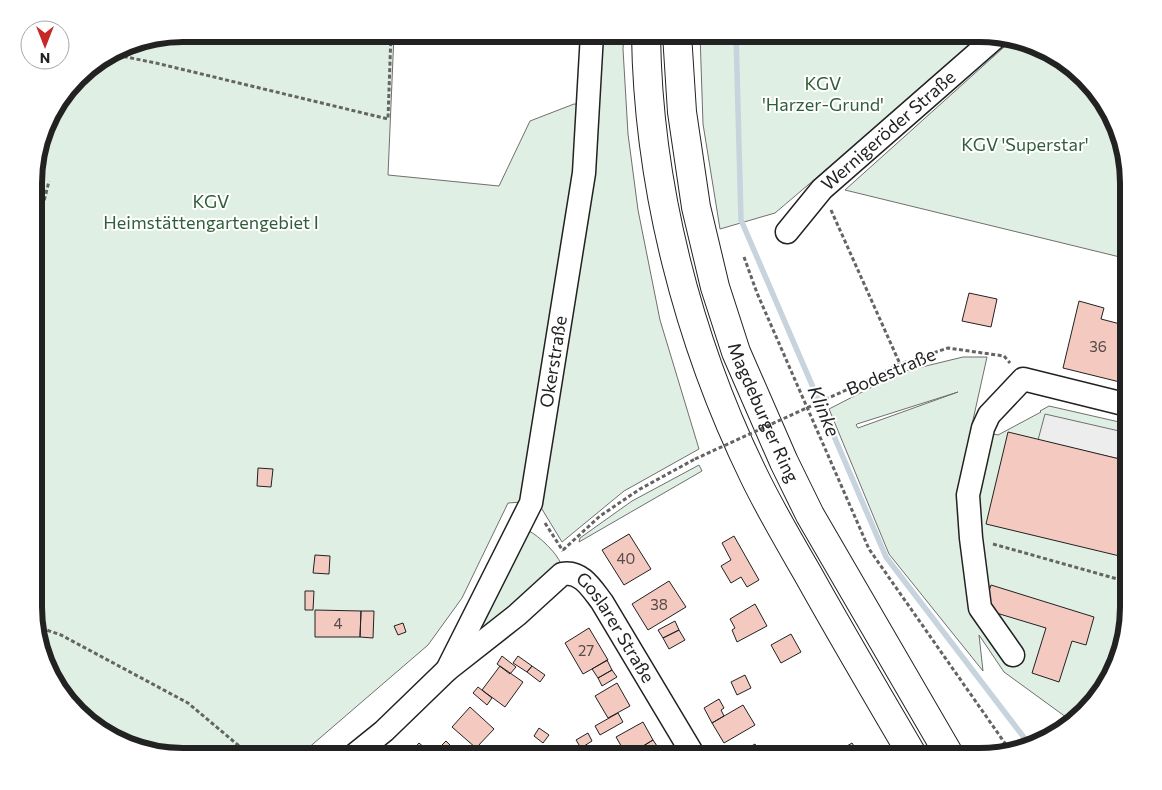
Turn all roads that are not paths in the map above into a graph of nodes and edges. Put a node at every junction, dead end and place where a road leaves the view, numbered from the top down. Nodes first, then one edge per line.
1 (592, 42) edge
2 (632, 42) edge
3 (646, 42) edge
4 (678, 42) edge
5 (989, 43) edge
6 (662, 195) junction
7 (788, 232) dead end
8 (1119, 403) edge
9 (578, 575) joint
10 (880, 634) junction
11 (1013, 655) dead end
12 (447, 670) junction
13 (384, 731) junction
14 (689, 747) edge
15 (908, 747) edge
16 (945, 747) edge
17 (963, 747) edge
18 (363, 748) edge
19 (372, 748) edge

1 - 12 street, Okerstraße
2 - 6 highway
3 - 6 highway, Magdeburger Ring
4 - 10 highway, Magdeburger Ring
5 - 7 street, Wernigeröder Straße
6 - 15 highway, Magdeburger Ring
8 - 11 street
9 - 12 street, Okerstraße
9 - 14 street, Goslarer Straße
10 - 16 highway, Magdeburger Ring
10 - 17 highway
12 - 13 street, Okerstraße
13 - 18 street, Okerstraße
13 - 19 street, Okerstraße

